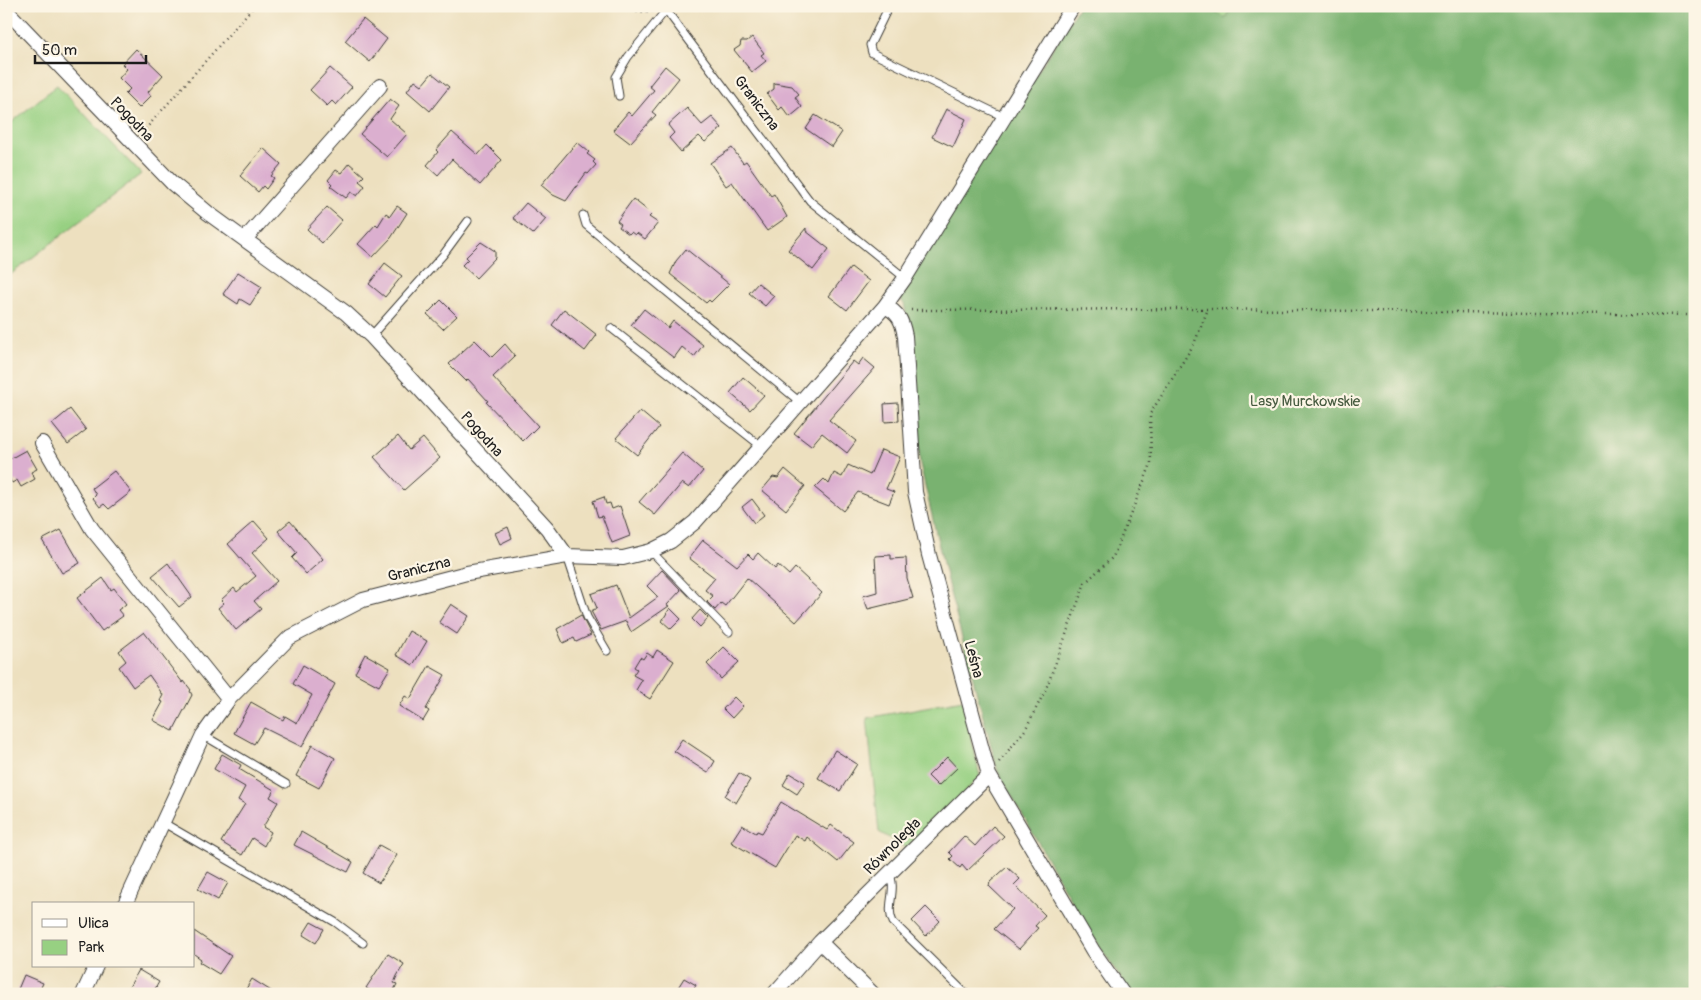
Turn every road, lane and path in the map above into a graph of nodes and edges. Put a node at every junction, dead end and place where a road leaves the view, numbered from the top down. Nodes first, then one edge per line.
1 (254, 6) edge
2 (623, 6) edge
3 (889, 6) edge
4 (1073, 6) edge
5 (6, 10) edge
6 (666, 10) junction
7 (380, 86) dead end
8 (619, 96) dead end
9 (1004, 117) junction
10 (133, 143) junction
11 (582, 215) dead end
12 (468, 221) dead end
13 (245, 239) junction
14 (905, 278) junction
15 (890, 308) junction
16 (1208, 310) junction
17 (1695, 315) edge
18 (611, 328) dead end
19 (371, 336) junction
20 (800, 402) junction
21 (42, 443) dead end
22 (761, 446) junction
23 (651, 551) junction
24 (567, 556) junction
25 (729, 632) dead end
26 (607, 651) dead end
27 (228, 699) junction
28 (203, 735) junction
29 (988, 774) junction
30 (286, 784) dead end
31 (162, 822) junction
32 (889, 873) junction
33 (126, 902) edge
34 (820, 942) junction
35 (363, 943) dead end
36 (95, 968) edge
37 (83, 994) edge
38 (774, 994) edge
39 (873, 994) edge
40 (966, 994) edge
41 (1123, 994) edge

1 - 10 path
2 - 6 path
3 - 9 lane
4 - 9 street, Graniczna
5 - 10 street, Pogodna
6 - 8 lane
6 - 14 lane, Graniczna
7 - 13 street
9 - 14 street, Graniczna
10 - 13 street, Pogodna
11 - 20 lane
12 - 19 lane
13 - 19 street, Pogodna
14 - 15 street, Graniczna
15 - 16 path
15 - 20 street, Graniczna
15 - 29 street, Leśna
16 - 17 path
16 - 29 path
18 - 22 lane
19 - 24 street, Pogodna
20 - 22 street, Graniczna
21 - 27 street
22 - 23 street, Graniczna
23 - 24 street, Graniczna
23 - 25 lane
24 - 26 lane
24 - 27 street, Graniczna
27 - 28 street, Graniczna
28 - 30 lane
28 - 31 street, Graniczna
29 - 32 street, Równoległa
29 - 41 street, Leśna
31 - 33 street, Graniczna
31 - 35 lane
32 - 34 street, Równoległa
32 - 40 lane
34 - 38 street, Równoległa
34 - 39 street
36 - 37 street

